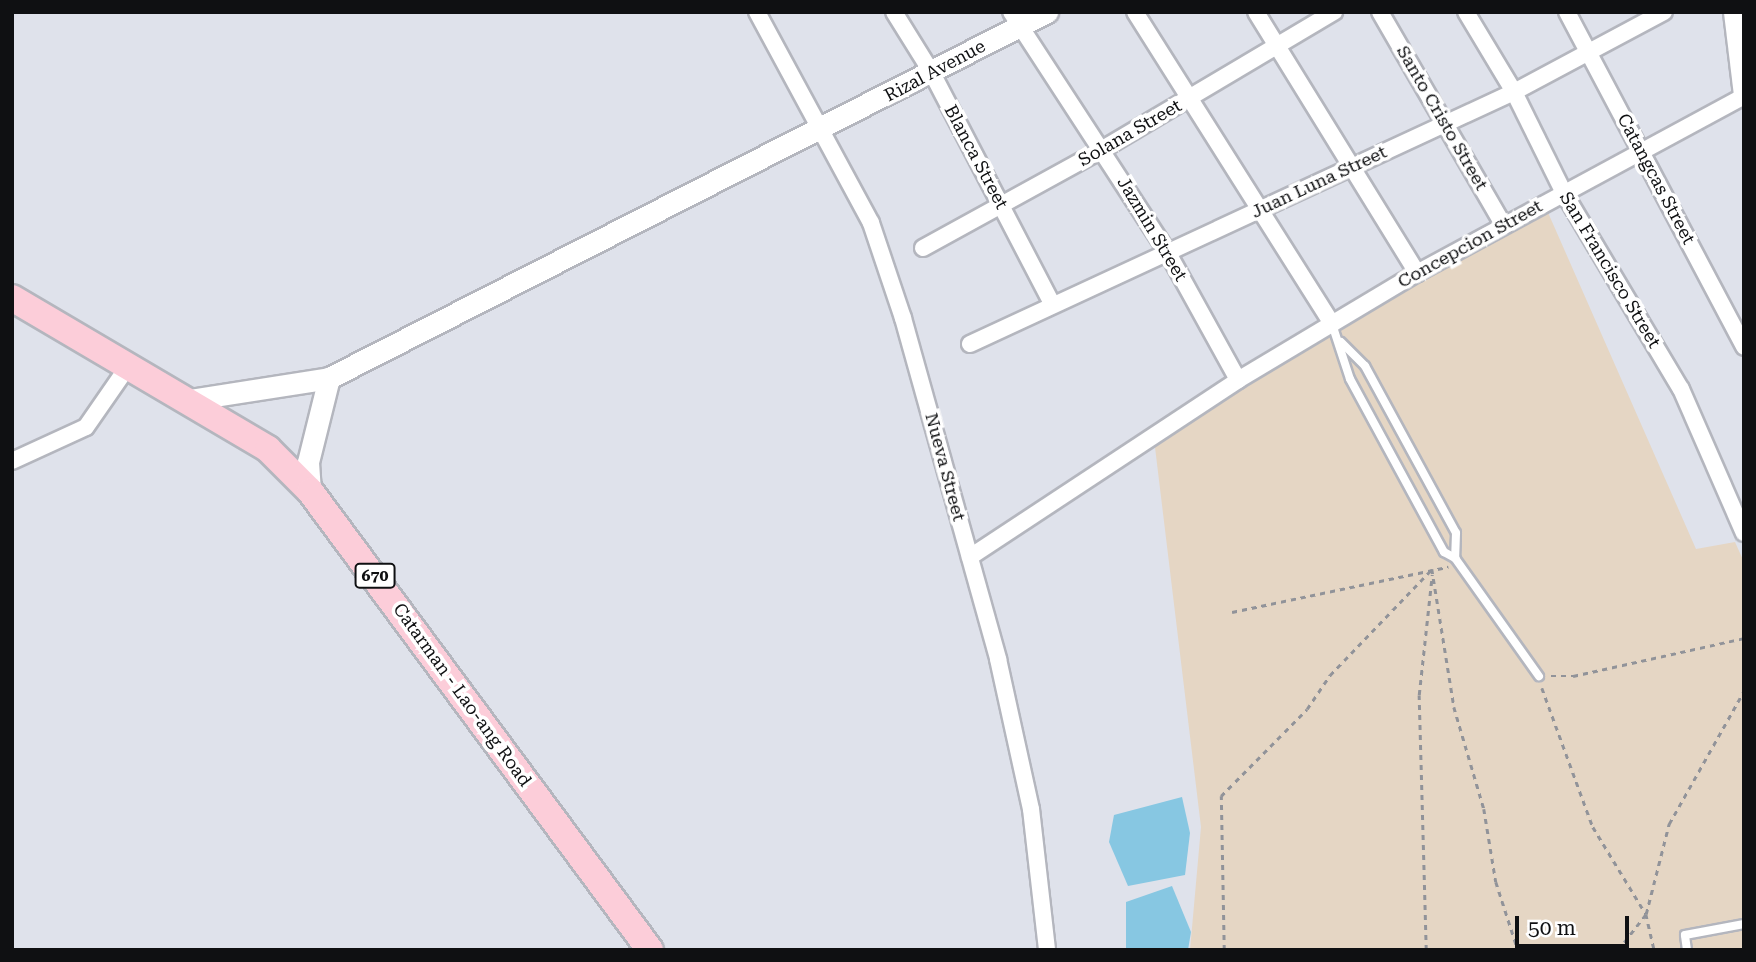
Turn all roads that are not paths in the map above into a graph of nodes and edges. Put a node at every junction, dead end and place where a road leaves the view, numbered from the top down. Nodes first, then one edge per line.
1 (757, 12) edge
2 (894, 12) edge
3 (1047, 12) edge
4 (1135, 12) edge
5 (1256, 12) edge
6 (1334, 12) edge
7 (1380, 12) edge
8 (1465, 12) edge
9 (1567, 12) edge
10 (1664, 12) edge
11 (1734, 12) edge
12 (1016, 19) edge
13 (1278, 46) junction
14 (1588, 52) junction
15 (932, 73) junction
16 (1514, 92) junction
17 (1744, 96) edge
18 (1188, 99) junction
19 (1446, 122) junction
20 (823, 130) junction
21 (1103, 149) junction
22 (1642, 152) junction
23 (1351, 167) junction
24 (1564, 193) junction
25 (1002, 206) junction
26 (1261, 210) junction
27 (1503, 225) junction
28 (923, 248) dead end
29 (1168, 253) junction
30 (1417, 273) junction
31 (12, 298) edge
32 (1052, 304) junction
33 (1332, 324) junction
34 (1339, 340) junction
35 (970, 344) dead end
36 (1744, 347) edge
37 (129, 365) junction
38 (329, 379) junction
39 (1238, 380) junction
40 (189, 400) junction
41 (12, 461) edge
42 (310, 491) junction
43 (1744, 533) edge
44 (970, 557) junction
45 (1455, 558) junction
46 (1539, 676) road end
47 (1744, 924) edge
48 (650, 950) edge
49 (1047, 950) edge
50 (1687, 950) edge

1 - 20 street, Nueva Street
2 - 15 street, Blanca Street
3 - 12 street, Rizal Avenue
4 - 18 street
5 - 13 street
6 - 13 street, Solana Street
7 - 19 street, Santo Cristo Street
8 - 16 street, San Francisco Street
9 - 14 street, Catangcas Street
10 - 14 street, Juan Luna Street
11 - 17 street
12 - 15 street, Rizal Avenue
12 - 21 street, Jazmin Street
13 - 18 street, Solana Street
13 - 23 street
14 - 16 street, Juan Luna Street
14 - 22 street, Catangcas Street
15 - 20 street, Rizal Avenue
15 - 25 street, Blanca Street
16 - 19 street, Juan Luna Street
16 - 24 street, San Francisco Street
17 - 22 street, Concepcion Street
18 - 21 street, Solana Street
18 - 26 street
19 - 23 street, Juan Luna Street
19 - 27 street, Santo Cristo Street
20 - 38 street, Rizal Avenue
20 - 44 street, Nueva Street
21 - 25 street, Solana Street
21 - 29 street, Jazmin Street
22 - 24 street, Concepcion Street
22 - 36 street, Catangcas Street
23 - 26 street, Juan Luna Street
23 - 30 street
24 - 27 street, Concepcion Street
24 - 43 street, San Francisco Street
25 - 28 street, Solana Street
25 - 32 street, Blanca Street
26 - 29 street, Juan Luna Street
26 - 33 street
27 - 30 street, Concepcion Street
29 - 32 street, Juan Luna Street
29 - 39 street, Jazmin Street
30 - 33 street, Concepcion Street
31 - 37 main road, Catarman - Lao-ang Road / 670
32 - 35 street, Juan Luna Street
33 - 34 lane
33 - 39 street, Concepcion Street
34 - 45 lane
34 - 45 lane
37 - 40 main road, Catarman - Lao-ang Road / 670
37 - 41 street
38 - 40 street, Rizal Avenue
38 - 42 street
39 - 44 street, Concepcion Street
40 - 42 main road, Catarman - Lao-ang Road / 670
42 - 48 main road, Catarman - Lao-ang Road / 670
44 - 49 street, Nueva Street
45 - 46 lane
47 - 50 lane

